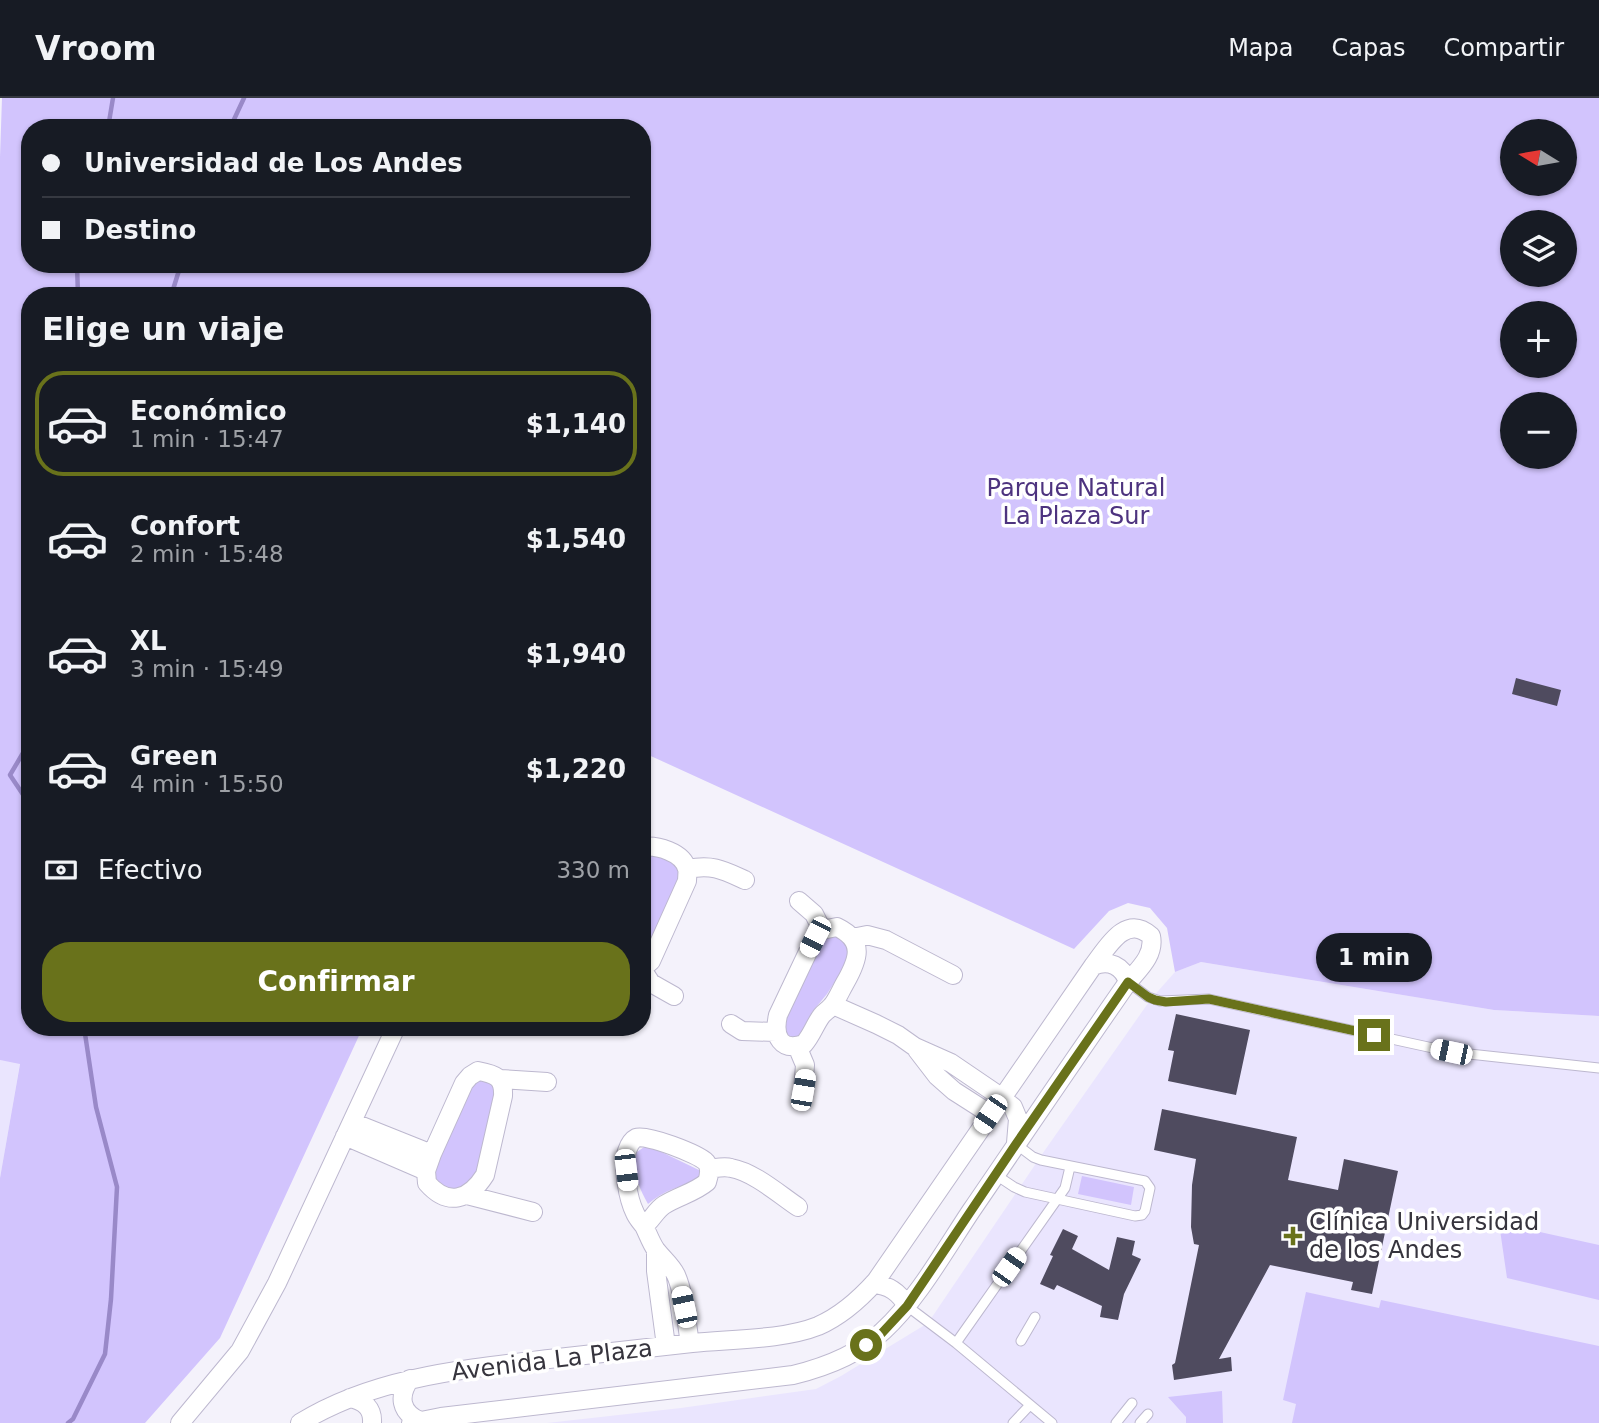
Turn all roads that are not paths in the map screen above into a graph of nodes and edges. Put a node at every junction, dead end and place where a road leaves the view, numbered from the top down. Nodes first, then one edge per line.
1 (651, 847) edge
2 (688, 869) junction
3 (745, 880) dead end
4 (799, 901) dead end
5 (822, 930) junction
6 (852, 937) junction
7 (651, 961) edge
8 (1093, 966) junction
9 (953, 975) dead end
10 (1128, 982) junction
11 (651, 983) edge
12 (674, 996) dead end
13 (833, 1005) junction
14 (731, 1024) dead end
15 (776, 1032) junction
16 (392, 1036) edge
17 (797, 1046) junction
18 (915, 1047) junction
19 (1599, 1068) edge
20 (500, 1079) junction
21 (547, 1082) dead end
22 (803, 1090) dead end
23 (1002, 1097) junction
24 (990, 1114) junction
25 (349, 1129) junction
26 (1016, 1144) junction
27 (429, 1162) junction
28 (1070, 1167) junction
29 (709, 1169) junction
30 (996, 1175) junction
31 (467, 1195) junction
32 (1057, 1199) junction
33 (798, 1207) dead end
34 (533, 1212) dead end
35 (644, 1226) junction
36 (656, 1250) junction
37 (873, 1284) junction
38 (907, 1306) junction
39 (1035, 1317) dead end
40 (1021, 1341) dead end
41 (690, 1343) junction
42 (956, 1343) junction
43 (666, 1346) junction
44 (410, 1379) junction
45 (350, 1398) junction
46 (1132, 1403) dead end
47 (1030, 1405) junction
48 (1148, 1414) dead end
49 (415, 1422) edge
50 (180, 1423) edge
51 (300, 1423) edge
52 (372, 1423) edge
53 (1013, 1423) edge
54 (1052, 1423) edge
55 (1116, 1423) edge
56 (1140, 1423) edge

1 - 2 street
2 - 3 street
2 - 7 street
4 - 5 street
5 - 6 street
5 - 15 street
6 - 9 street
6 - 13 street
8 - 10 street
8 - 10 street, Avenida La Plaza
8 - 23 street, Avenida La Plaza
10 - 19 lane
10 - 26 street, Avenida La Plaza
11 - 12 street
13 - 17 street
13 - 18 street
14 - 15 street
15 - 17 street
16 - 25 street
17 - 22 street
18 - 23 street
18 - 24 street
20 - 21 street
20 - 27 street
20 - 31 street
23 - 24 street, Avenida La Plaza
23 - 26 street
24 - 37 street, Avenida La Plaza
25 - 27 street
25 - 50 street
26 - 28 lane
26 - 30 street, Avenida La Plaza
27 - 31 street
28 - 32 lane
28 - 32 lane
29 - 33 street
29 - 35 street
29 - 35 street
30 - 32 lane
30 - 38 street, Avenida La Plaza
31 - 34 street
32 - 42 lane
35 - 36 street
36 - 41 street
36 - 43 street
37 - 38 street
37 - 41 street, Avenida La Plaza
38 - 42 lane
38 - 49 street, Avenida La Plaza
39 - 40 lane
41 - 43 street, Avenida La Plaza
42 - 47 lane
43 - 44 street, Avenida La Plaza
44 - 45 street, Avenida La Plaza
44 - 49 street
45 - 51 street, Avenida La Plaza
45 - 52 street
46 - 55 lane
47 - 53 lane
47 - 54 lane
48 - 56 lane

